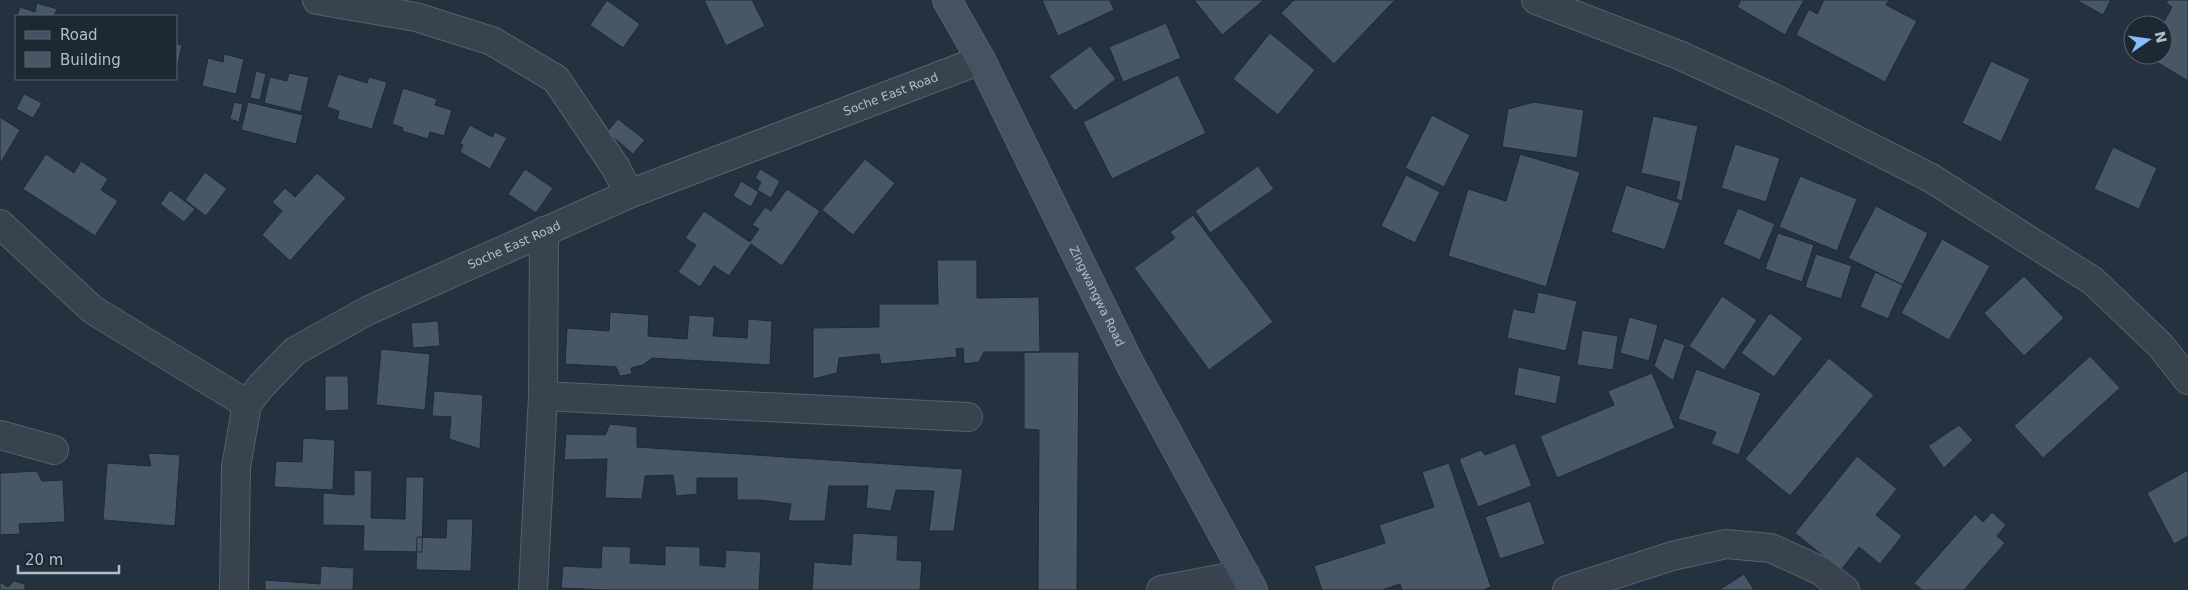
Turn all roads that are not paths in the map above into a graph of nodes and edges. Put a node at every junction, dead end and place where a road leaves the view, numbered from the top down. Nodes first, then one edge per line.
1 (317, 0) edge
2 (947, 0) edge
3 (1536, 0) edge
4 (981, 60) junction
5 (629, 194) junction
6 (0, 224) edge
7 (544, 231) junction
8 (31, 250) junction
9 (0, 252) edge
10 (2188, 380) edge
11 (543, 396) junction
12 (247, 404) junction
13 (968, 417) dead end
14 (0, 435) edge
15 (54, 450) dead end
16 (1249, 582) edge
17 (234, 590) edge
18 (533, 590) edge
19 (1161, 590) edge
20 (1567, 590) edge
21 (1845, 590) edge

1 - 5 street
2 - 4 street, Zingwangwa Road
3 - 10 street
4 - 5 street, Soche East Road
4 - 16 street, Zingwangwa Road
5 - 7 street, Soche East Road
6 - 8 street
7 - 11 street
7 - 12 street, Soche East Road
8 - 9 street
8 - 12 street
11 - 13 street
11 - 18 street
12 - 17 street, Soche East Road
14 - 15 street
16 - 19 street
20 - 21 street

